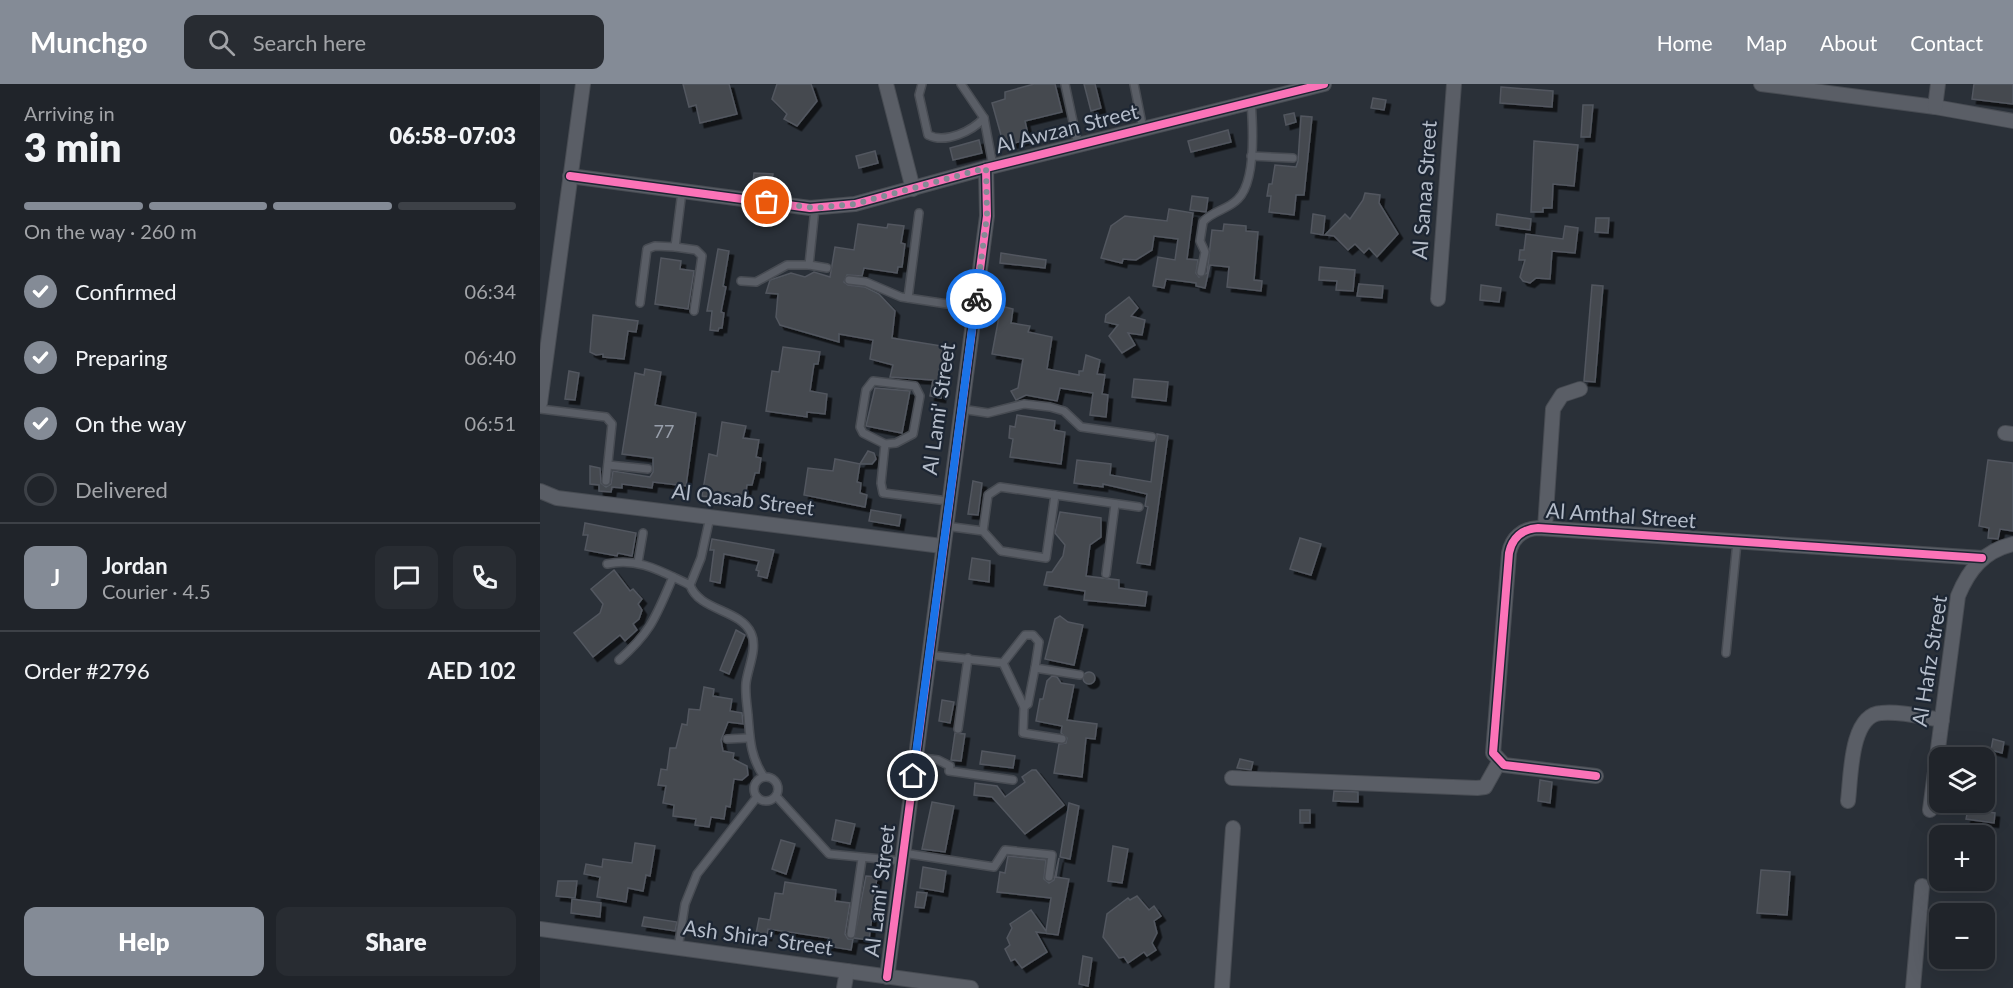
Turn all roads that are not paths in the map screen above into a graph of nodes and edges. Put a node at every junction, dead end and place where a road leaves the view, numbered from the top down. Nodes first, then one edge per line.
1 (583, 84) edge
2 (886, 84) edge
3 (922, 84) edge
4 (961, 84) edge
5 (1065, 84) edge
6 (1134, 84) edge
7 (1324, 84) edge
8 (1454, 84) edge
9 (1761, 84) edge
10 (1938, 84) edge
11 (1251, 102) junction
12 (1935, 107) junction
13 (984, 118) junction
14 (2013, 121) edge
15 (1143, 129) junction
16 (1078, 145) junction
17 (1251, 156) junction
18 (1293, 158) dead end
19 (989, 167) junction
20 (570, 176) junction
21 (913, 189) junction
22 (682, 191) junction
23 (815, 208) junction
24 (919, 213) dead end
25 (675, 247) junction
26 (809, 265) junction
27 (827, 268) dead end
28 (1202, 272) dead end
29 (849, 280) dead end
30 (741, 281) dead end
31 (908, 298) junction
32 (1438, 298) dead end
33 (640, 303) dead end
34 (974, 308) junction
35 (694, 311) dead end
36 (1580, 389) dead end
37 (540, 403) edge
38 (540, 409) edge
39 (961, 409) junction
40 (1152, 437) dead end
41 (885, 444) junction
42 (608, 465) junction
43 (648, 470) dead end
44 (606, 481) dead end
45 (540, 491) edge
46 (1054, 495) junction
47 (948, 501) junction
48 (1114, 504) junction
49 (1139, 507) dead end
50 (710, 517) junction
51 (945, 526) junction
52 (1545, 528) junction
53 (982, 531) junction
54 (643, 532) dead end
55 (1737, 542) junction
56 (2013, 544) edge
57 (942, 546) junction
58 (1982, 558) junction
59 (638, 562) junction
60 (607, 564) dead end
61 (1106, 574) dead end
62 (674, 577) junction
63 (690, 585) junction
64 (1726, 653) dead end
65 (928, 655) junction
66 (968, 658) junction
67 (619, 660) dead end
68 (1003, 663) junction
69 (1035, 668) junction
70 (1080, 675) dead end
71 (1024, 707) junction
72 (1942, 720) junction
73 (958, 729) dead end
74 (748, 738) junction
75 (1062, 739) dead end
76 (727, 740) dead end
77 (1938, 747) edge
78 (915, 757) junction
79 (1499, 762) junction
80 (1596, 776) dead end
81 (764, 777) junction
82 (1232, 778) dead end
83 (1013, 780) dead end
84 (776, 796) junction
85 (757, 797) junction
86 (1848, 801) dead end
87 (1233, 828) dead end
88 (902, 857) junction
89 (862, 859) junction
90 (1049, 877) dead end
91 (1922, 886) dead end
92 (540, 929) edge
93 (851, 934) dead end
94 (678, 948) junction
95 (847, 971) junction
96 (887, 977) junction
97 (844, 988) edge
98 (971, 988) edge
99 (1221, 988) edge
100 (1913, 988) edge

1 - 20 street
2 - 21 street
3 - 13 lane
4 - 13 lane
5 - 16 lane
6 - 15 lane
7 - 11 street, Al Awzan Street
8 - 32 street, Al Sanaa Street
9 - 12 street
10 - 12 street
11 - 15 street, Al Awzan Street
11 - 17 lane
12 - 14 street
13 - 19 lane
15 - 16 street, Al Awzan Street
16 - 19 street, Al Awzan Street
17 - 18 lane
17 - 28 lane
19 - 21 street, Al Awzan Street
19 - 34 street, Al Lami' Street
20 - 22 street, Al Awzan Street
20 - 37 street
21 - 23 street, Al Awzan Street
22 - 23 street, Al Awzan Street
22 - 25 lane
23 - 26 lane
24 - 31 lane
25 - 33 lane
25 - 35 lane
26 - 27 lane
26 - 30 lane
29 - 31 lane
31 - 34 lane
34 - 39 street, Al Lami' Street
36 - 52 street, Al Amthal Street
38 - 42 lane
39 - 40 lane
39 - 47 street, Al Lami' Street
41 - 41 lane
41 - 47 lane
42 - 43 lane
42 - 44 lane
45 - 50 street, Al Qasab Street
46 - 48 lane
46 - 53 lane
46 - 53 lane
47 - 51 street, Al Lami' Street
48 - 49 lane
48 - 61 lane
50 - 57 street, Al Qasab Street
50 - 63 lane
51 - 53 lane
51 - 57 street, Al Lami' Street
52 - 55 street, Al Amthal Street
52 - 79 street, Al Amthal Street
54 - 59 lane
55 - 58 street, Al Amthal Street
55 - 64 lane
56 - 58 street, Al Hafiz Street
57 - 65 street, Al Lami' Street
58 - 72 street, Al Hafiz Street
59 - 60 lane
59 - 62 lane
62 - 63 lane
62 - 67 lane
63 - 74 lane
65 - 66 lane
65 - 78 street, Al Lami' Street
66 - 68 lane
66 - 73 lane
68 - 69 lane
68 - 71 lane
69 - 70 lane
69 - 71 lane
71 - 75 lane
72 - 77 street, Al Hafiz Street
72 - 86 street
74 - 76 lane
74 - 81 lane
78 - 83 lane
78 - 88 street, Al Lami' Street
79 - 80 street
79 - 82 street
81 - 84 lane
81 - 85 lane
84 - 85 lane
84 - 89 lane
85 - 94 lane
87 - 99 street
88 - 89 lane
88 - 90 lane
88 - 96 street, Al Lami' Street
89 - 93 lane
91 - 100 street
92 - 94 street, Ash Shira' Street
94 - 95 street, Ash Shira' Street
95 - 96 street, Ash Shira' Street
95 - 97 street
96 - 98 street, Ash Shira' Street

